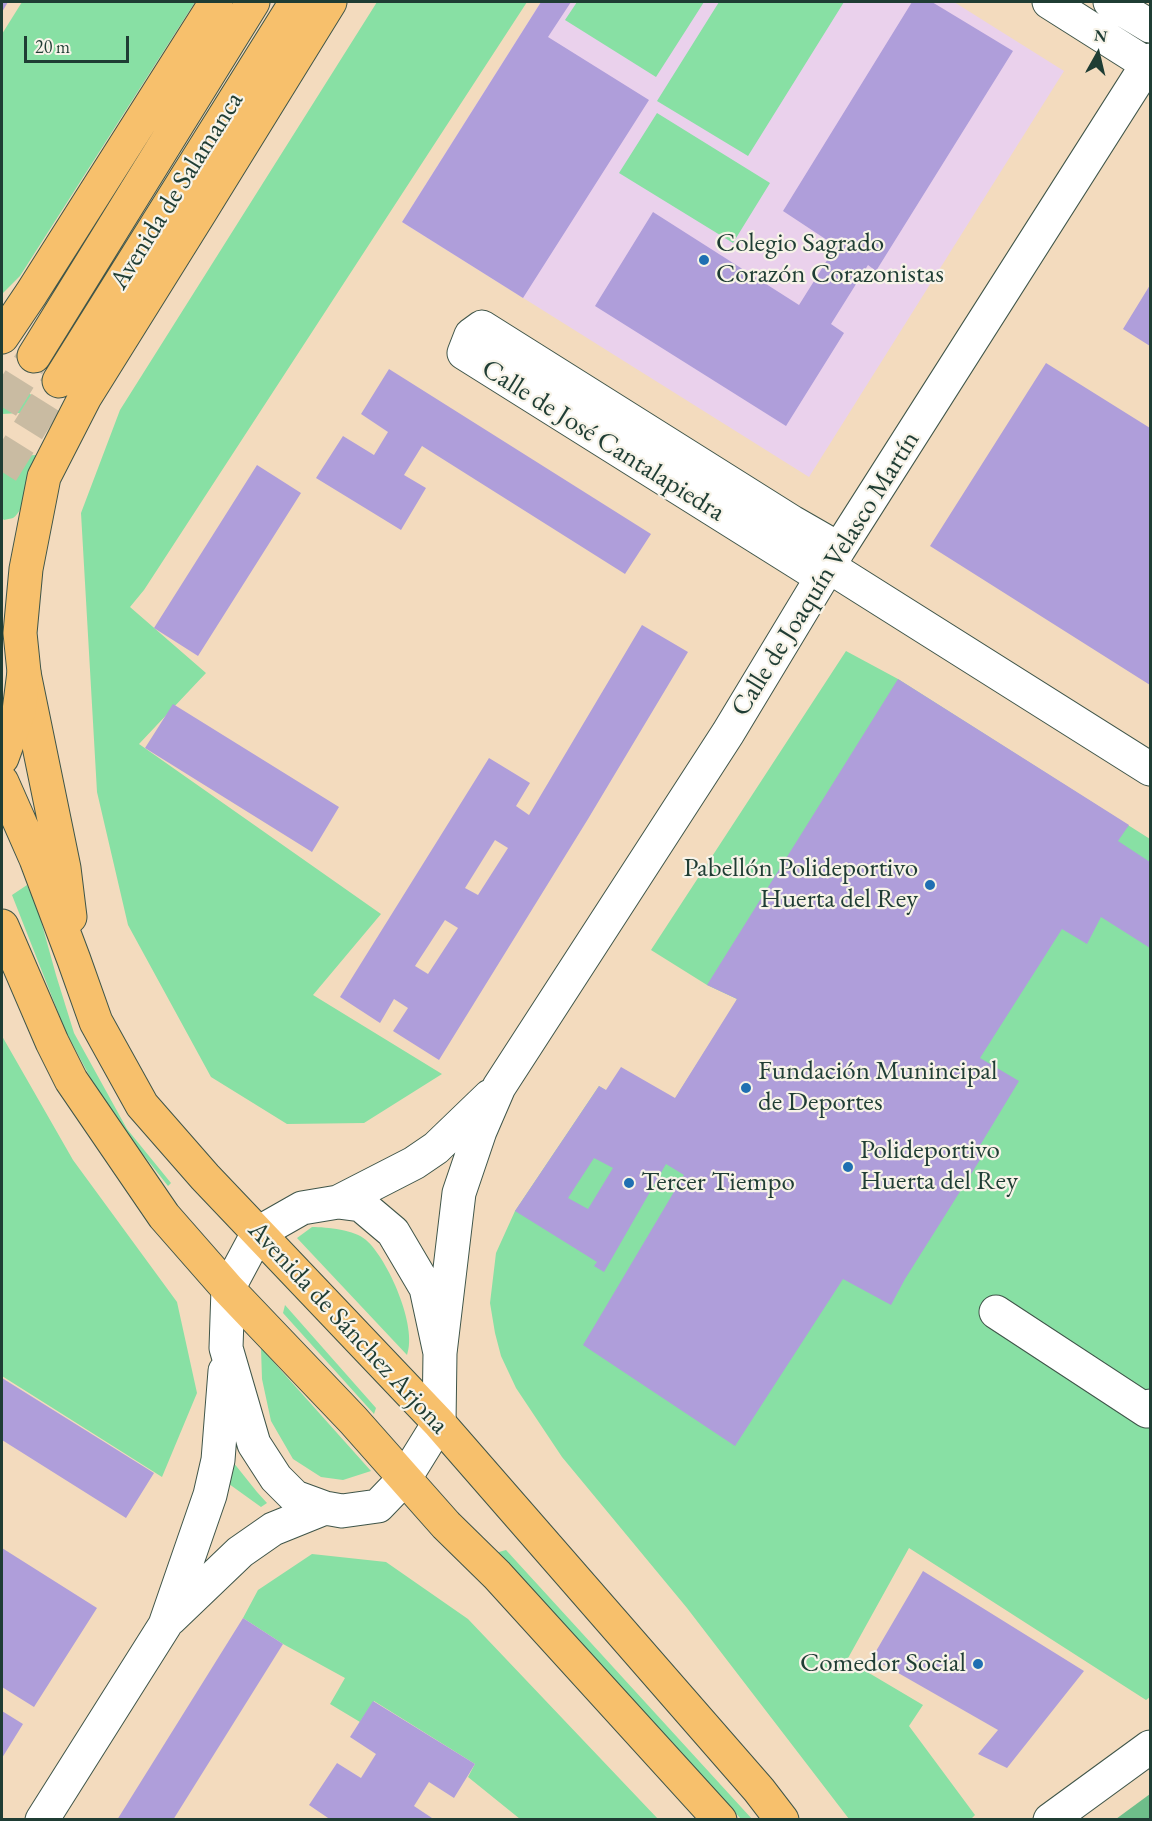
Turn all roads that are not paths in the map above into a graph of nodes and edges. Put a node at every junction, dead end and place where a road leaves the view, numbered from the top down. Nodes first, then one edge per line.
1 (216, 2) edge
2 (253, 2) edge
3 (296, 2) edge
4 (330, 2) edge
5 (1048, 2) edge
6 (1110, 2) edge
7 (1150, 26) edge
8 (1149, 62) edge
9 (2, 337) tunnel mouth
10 (34, 356) tunnel mouth
11 (59, 381) tunnel mouth
12 (829, 564) junction
13 (2, 586) edge
14 (20, 633) junction
15 (24, 672) junction
16 (2, 758) edge
17 (1150, 769) edge
18 (2, 782) edge
19 (2, 926) edge
20 (75, 960) junction
21 (500, 1087) junction
22 (338, 1202) junction
23 (258, 1233) junction
24 (228, 1289) junction
25 (996, 1312) dead end
26 (226, 1348) junction
27 (440, 1353) junction
28 (1150, 1406) edge
29 (439, 1424) junction
30 (405, 1478) junction
31 (325, 1508) junction
32 (165, 1625) junction
33 (1150, 1747) edge
34 (42, 1820) edge
35 (720, 1820) edge
36 (782, 1820) edge
37 (1050, 1820) edge

1 - 9 main road
2 - 10 main road, Avenida de Salamanca
3 - 11 main road, Avenida de Salamanca
4 - 14 main road
5 - 8 street
6 - 7 street
8 - 12 street, Calle de Joaquín Velasco Martín
12 - 12 street, Calle de José Cantalapiedra
12 - 17 street, Calle de José Cantalapiedra
12 - 21 street, Calle de Joaquín Velasco Martín
13 - 14 main road
14 - 15 main road
15 - 16 main road
15 - 20 main road
18 - 20 main road, Avenida de Sánchez Arjona
19 - 24 main road
20 - 23 main road, Avenida de Sánchez Arjona
21 - 22 street, Calle de Joaquín Velasco Martín
21 - 27 street, Calle de Joaquín Velasco Martín
22 - 23 street
22 - 27 street
23 - 24 street
23 - 29 main road, Avenida de Sánchez Arjona
24 - 26 street
24 - 30 main road
25 - 28 street
26 - 31 street
26 - 32 street
27 - 29 street
29 - 30 street
29 - 36 main road, Avenida de Sánchez Arjona
30 - 31 street
30 - 35 main road
31 - 32 street
32 - 34 street
33 - 37 street

